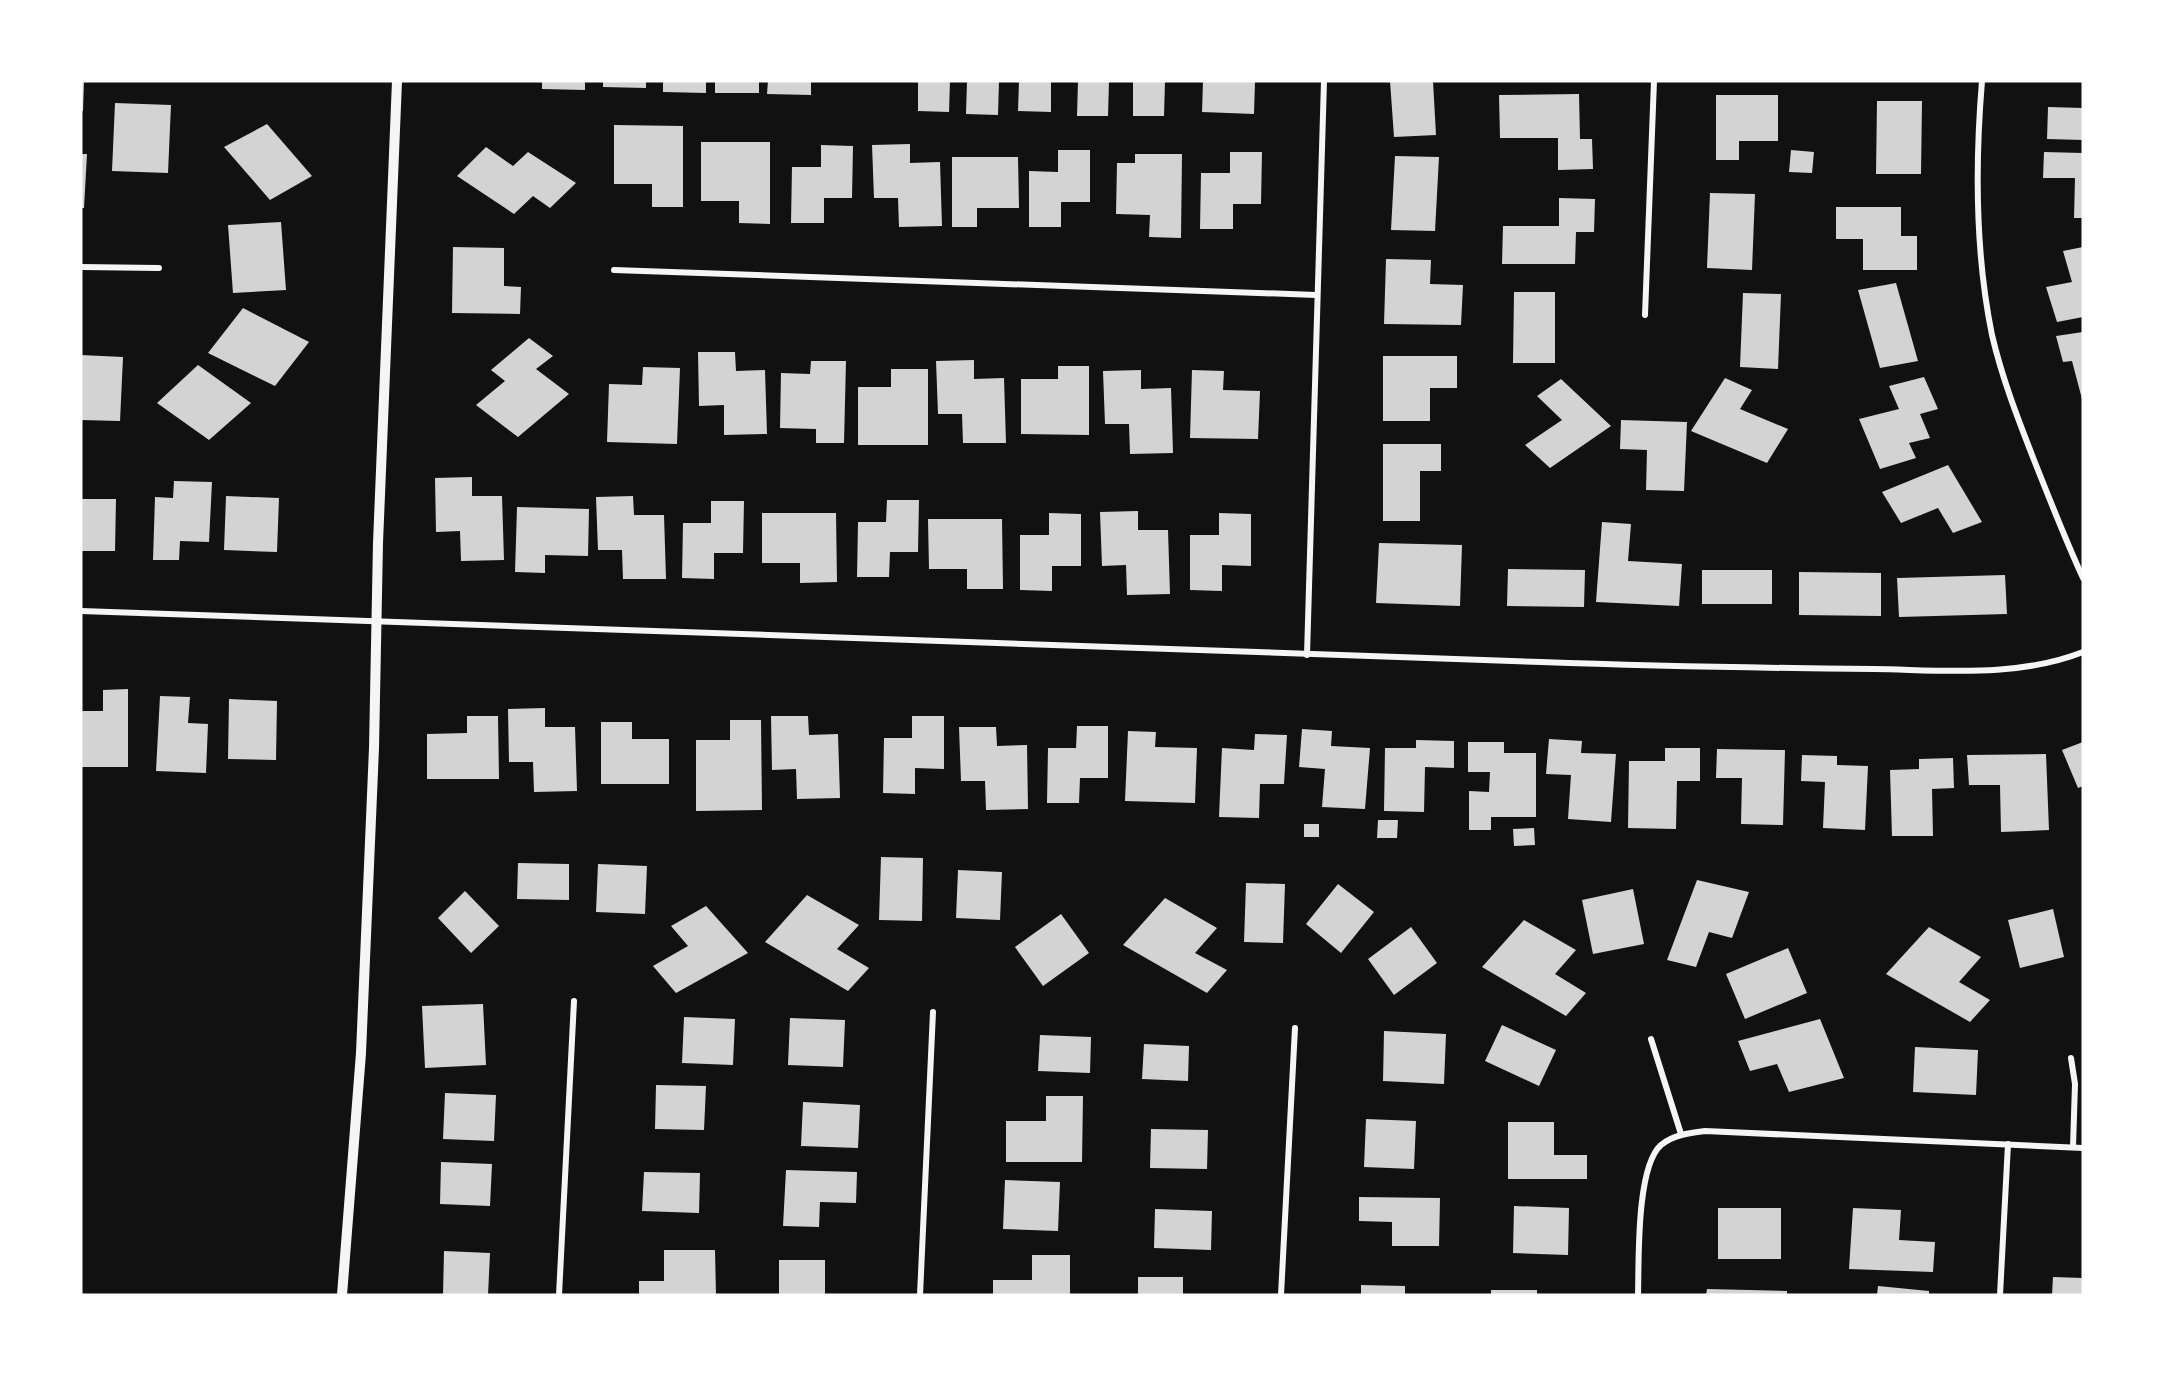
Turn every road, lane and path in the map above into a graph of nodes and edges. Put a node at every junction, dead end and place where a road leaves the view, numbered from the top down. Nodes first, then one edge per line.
1 (397, 81) edge
2 (1324, 81) edge
3 (1654, 81) edge
4 (1982, 81) edge
5 (81, 267) edge
6 (159, 268) dead end
7 (614, 270) dead end
8 (1316, 296) junction
9 (1645, 315) dead end
10 (2083, 578) edge
11 (81, 610) edge
12 (377, 621) junction
13 (2083, 652) edge
14 (1307, 655) junction
15 (574, 1001) dead end
16 (933, 1012) dead end
17 (1294, 1028) dead end
18 (1651, 1039) dead end
19 (2071, 1058) dead end
20 (1682, 1134) junction
21 (2008, 1144) junction
22 (2073, 1147) junction
23 (2083, 1148) edge
24 (342, 1295) edge
25 (559, 1295) edge
26 (920, 1295) edge
27 (1281, 1295) edge
28 (1638, 1295) edge
29 (2000, 1295) edge

1 - 12 street
2 - 8 street
3 - 9 street
4 - 10 street
5 - 6 street
7 - 8 street
8 - 14 street
11 - 12 street
12 - 14 street
12 - 24 street
13 - 14 street
15 - 25 street
16 - 26 street
17 - 27 street
18 - 20 street
19 - 22 street
20 - 21 street
20 - 28 street
21 - 22 street
21 - 29 street
22 - 23 street

